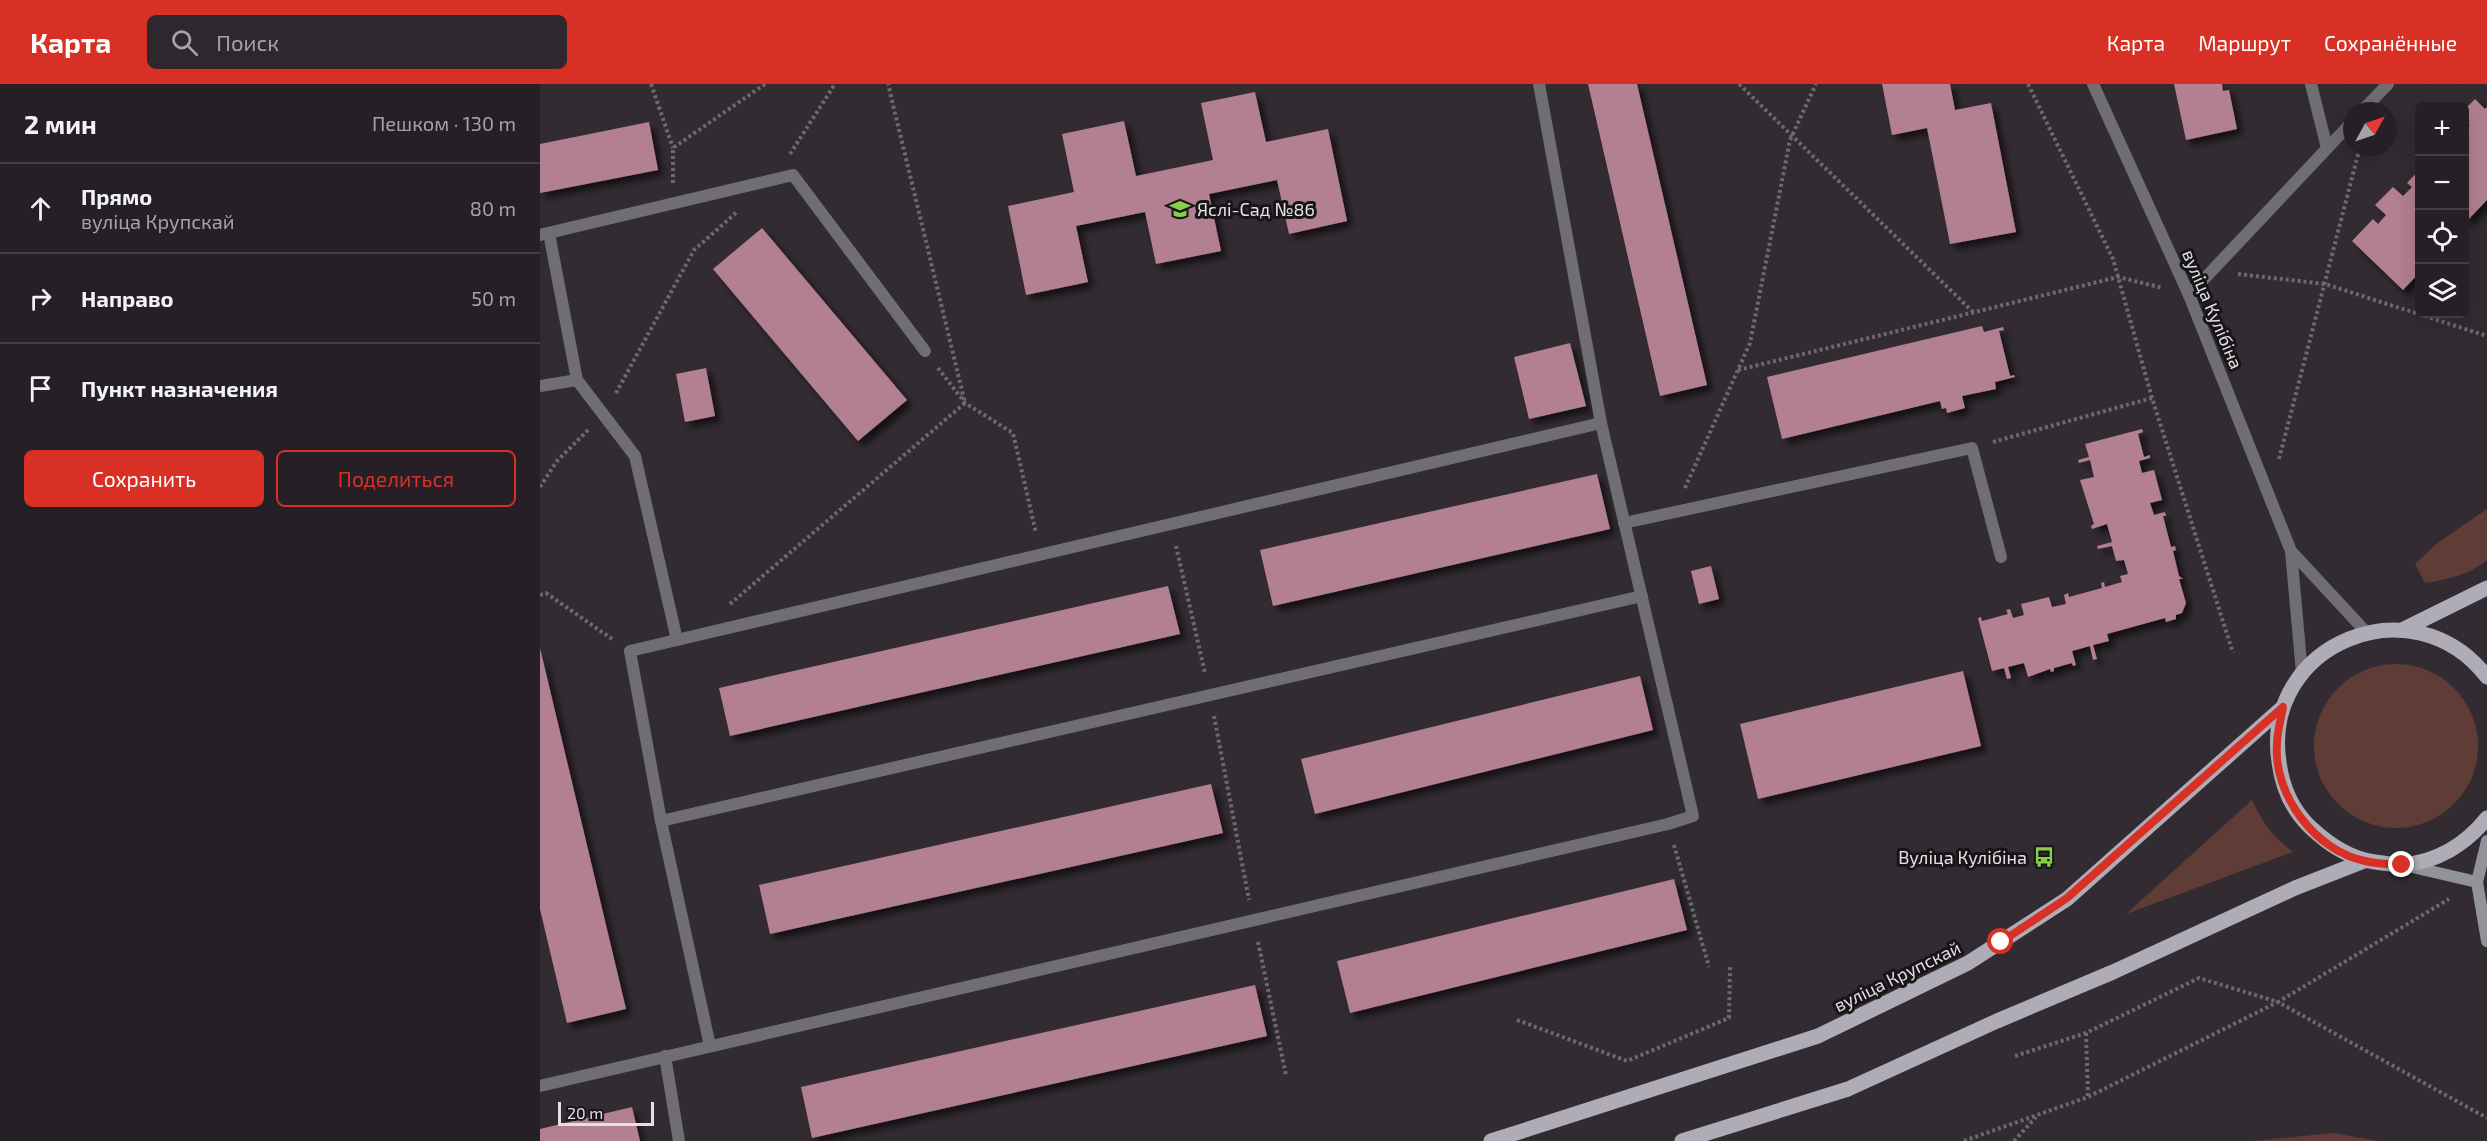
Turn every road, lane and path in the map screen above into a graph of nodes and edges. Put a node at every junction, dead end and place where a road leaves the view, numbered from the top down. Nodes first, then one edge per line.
1 (651, 84) edge
2 (765, 84) edge
3 (835, 84) edge
4 (888, 84) edge
5 (1539, 84) edge
6 (1740, 84) edge
7 (1816, 84) edge
8 (2028, 84) edge
9 (2093, 84) edge
10 (2312, 84) edge
11 (2388, 84) edge
12 (2371, 102) edge
13 (2343, 131) edge
14 (1792, 134) junction
15 (673, 148) junction
16 (2327, 148) junction
17 (2358, 156) edge
18 (774, 179) junction
19 (673, 203) junction
20 (738, 211) dead end
21 (545, 234) edge
22 (2212, 271) junction
23 (2118, 277) junction
24 (2325, 284) junction
25 (2189, 295) junction
26 (1973, 312) junction
27 (2487, 336) edge
28 (925, 351) joint
29 (1738, 370) junction
30 (577, 380) junction
31 (540, 386) edge
32 (2152, 398) junction
33 (965, 403) junction
34 (604, 415) junction
35 (1601, 423) junction
36 (1972, 448) junction
37 (540, 487) edge
38 (2269, 495) junction
39 (1674, 512) junction
40 (1624, 523) junction
41 (1171, 525) junction
42 (2291, 551) junction
43 (1041, 555) junction
44 (2001, 557) dead end
45 (2487, 588) edge
46 (540, 595) edge
47 (1642, 596) junction
48 (726, 607) dead end
49 (2404, 629) junction
50 (2366, 632) junction
51 (677, 640) junction
52 (630, 651) junction
53 (2233, 653) dead end
54 (2302, 673) junction
55 (2487, 677) edge
56 (1210, 695) junction
57 (2283, 707) junction
58 (2487, 818) edge
59 (661, 821) junction
60 (1668, 824) junction
61 (2487, 841) edge
62 (2364, 861) junction
63 (2402, 865) junction
64 (2477, 882) junction
65 (1253, 920) junction
66 (2487, 942) edge
67 (1709, 967) dead end
68 (1730, 967) dead end
69 (2278, 1002) junction
70 (1517, 1020) dead end
71 (2086, 1033) junction
72 (710, 1046) junction
73 (665, 1056) junction
74 (2015, 1056) dead end
75 (1286, 1075) dead end
76 (540, 1086) edge
77 (2088, 1097) junction
78 (2037, 1116) junction
79 (2487, 1118) edge
80 (679, 1141) edge
81 (1491, 1141) edge
82 (1682, 1141) edge
83 (1964, 1141) edge
84 (2014, 1141) edge

1 - 15 path
2 - 15 path
3 - 18 path
4 - 33 path
5 - 35 street
6 - 14 path
7 - 14 path
8 - 23 path
9 - 25 street, вуліца Кулібіна
10 - 16 street
11 - 12 street
13 - 16 street
14 - 26 path
14 - 29 path
15 - 19 path
16 - 22 street
17 - 24 path
18 - 19 street
18 - 28 street
19 - 21 street
20 - 34 path
21 - 30 street
22 - 24 path
22 - 25 street
23 - 25 path
23 - 26 path
23 - 32 path
24 - 27 path
24 - 38 path
25 - 38 street, вуліца Кулібіна
26 - 29 path
28 - 33 path
29 - 39 path
30 - 31 street
30 - 34 street
32 - 36 path
32 - 53 path
33 - 43 path
33 - 48 path
34 - 37 path
34 - 51 street
35 - 40 street
35 - 41 street
36 - 39 street
36 - 44 street
38 - 42 street, вуліца Кулібіна
39 - 40 street
40 - 47 street
41 - 43 street
41 - 56 path
42 - 50 street, вуліца Кулібіна
42 - 54 street, вуліца Кулібіна
43 - 51 street
45 - 49 main road
46 - 52 path
47 - 56 street
47 - 60 street
49 - 50 main road
49 - 55 main road
50 - 54 main road
51 - 52 street
52 - 59 street
54 - 57 main road
56 - 59 street
56 - 65 path
57 - 62 main road
57 - 81 main road, вуліца Крупскай
58 - 63 main road
59 - 72 street
60 - 65 street
60 - 67 path
61 - 64 main road
62 - 63 main road
62 - 82 main road
63 - 64 main road
64 - 66 main road
64 - 69 path
65 - 72 street
65 - 75 path
68 - 70 path
69 - 71 path
69 - 77 path
69 - 79 path
71 - 74 path
71 - 77 path
72 - 73 street
73 - 76 street
73 - 80 street
77 - 78 path
78 - 83 path
78 - 84 path

